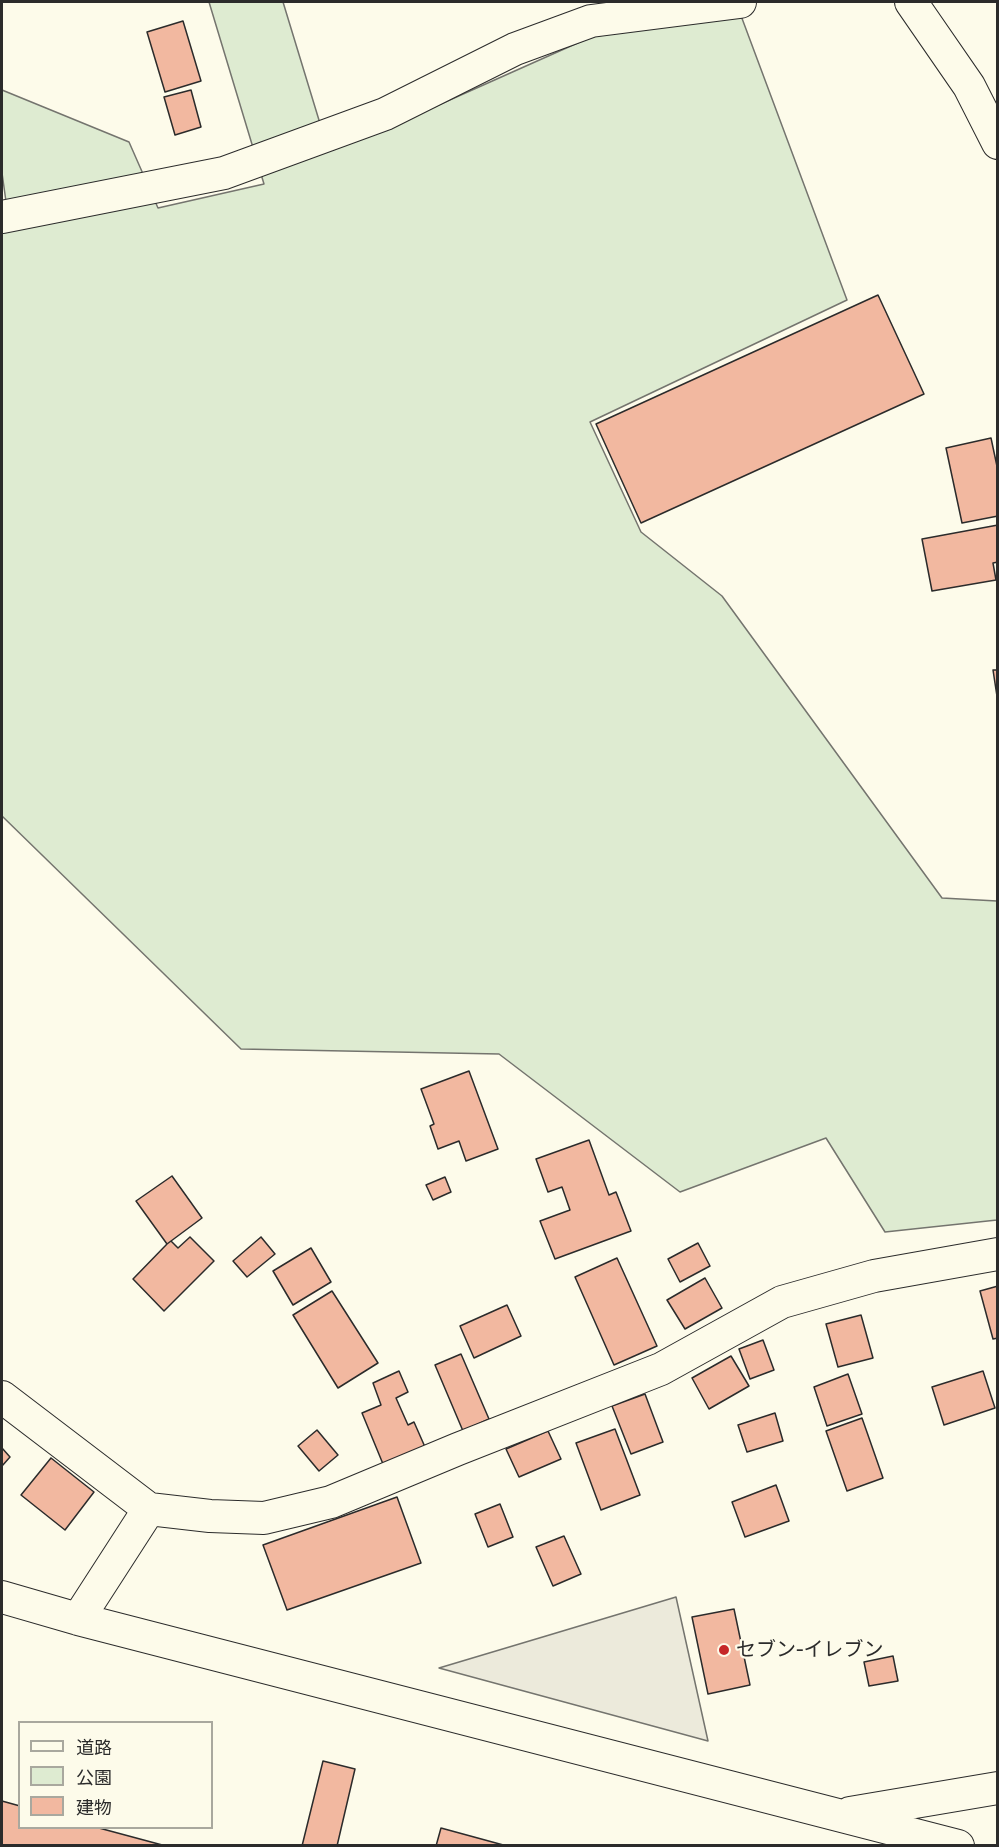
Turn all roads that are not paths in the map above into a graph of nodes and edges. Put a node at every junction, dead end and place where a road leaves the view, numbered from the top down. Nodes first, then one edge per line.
1 (740, 2) edge
2 (910, 2) edge
3 (998, 143) edge
4 (2, 217) edge
5 (998, 1254) edge
6 (2, 1396) edge
7 (149, 1509) junction
8 (2, 1597) edge
9 (78, 1619) junction
10 (998, 1788) edge
11 (840, 1815) junction
12 (958, 1845) edge

1 - 4 street
2 - 3 street
5 - 7 street
6 - 7 street
7 - 9 street
8 - 9 street
9 - 11 street
10 - 11 street
11 - 12 street

